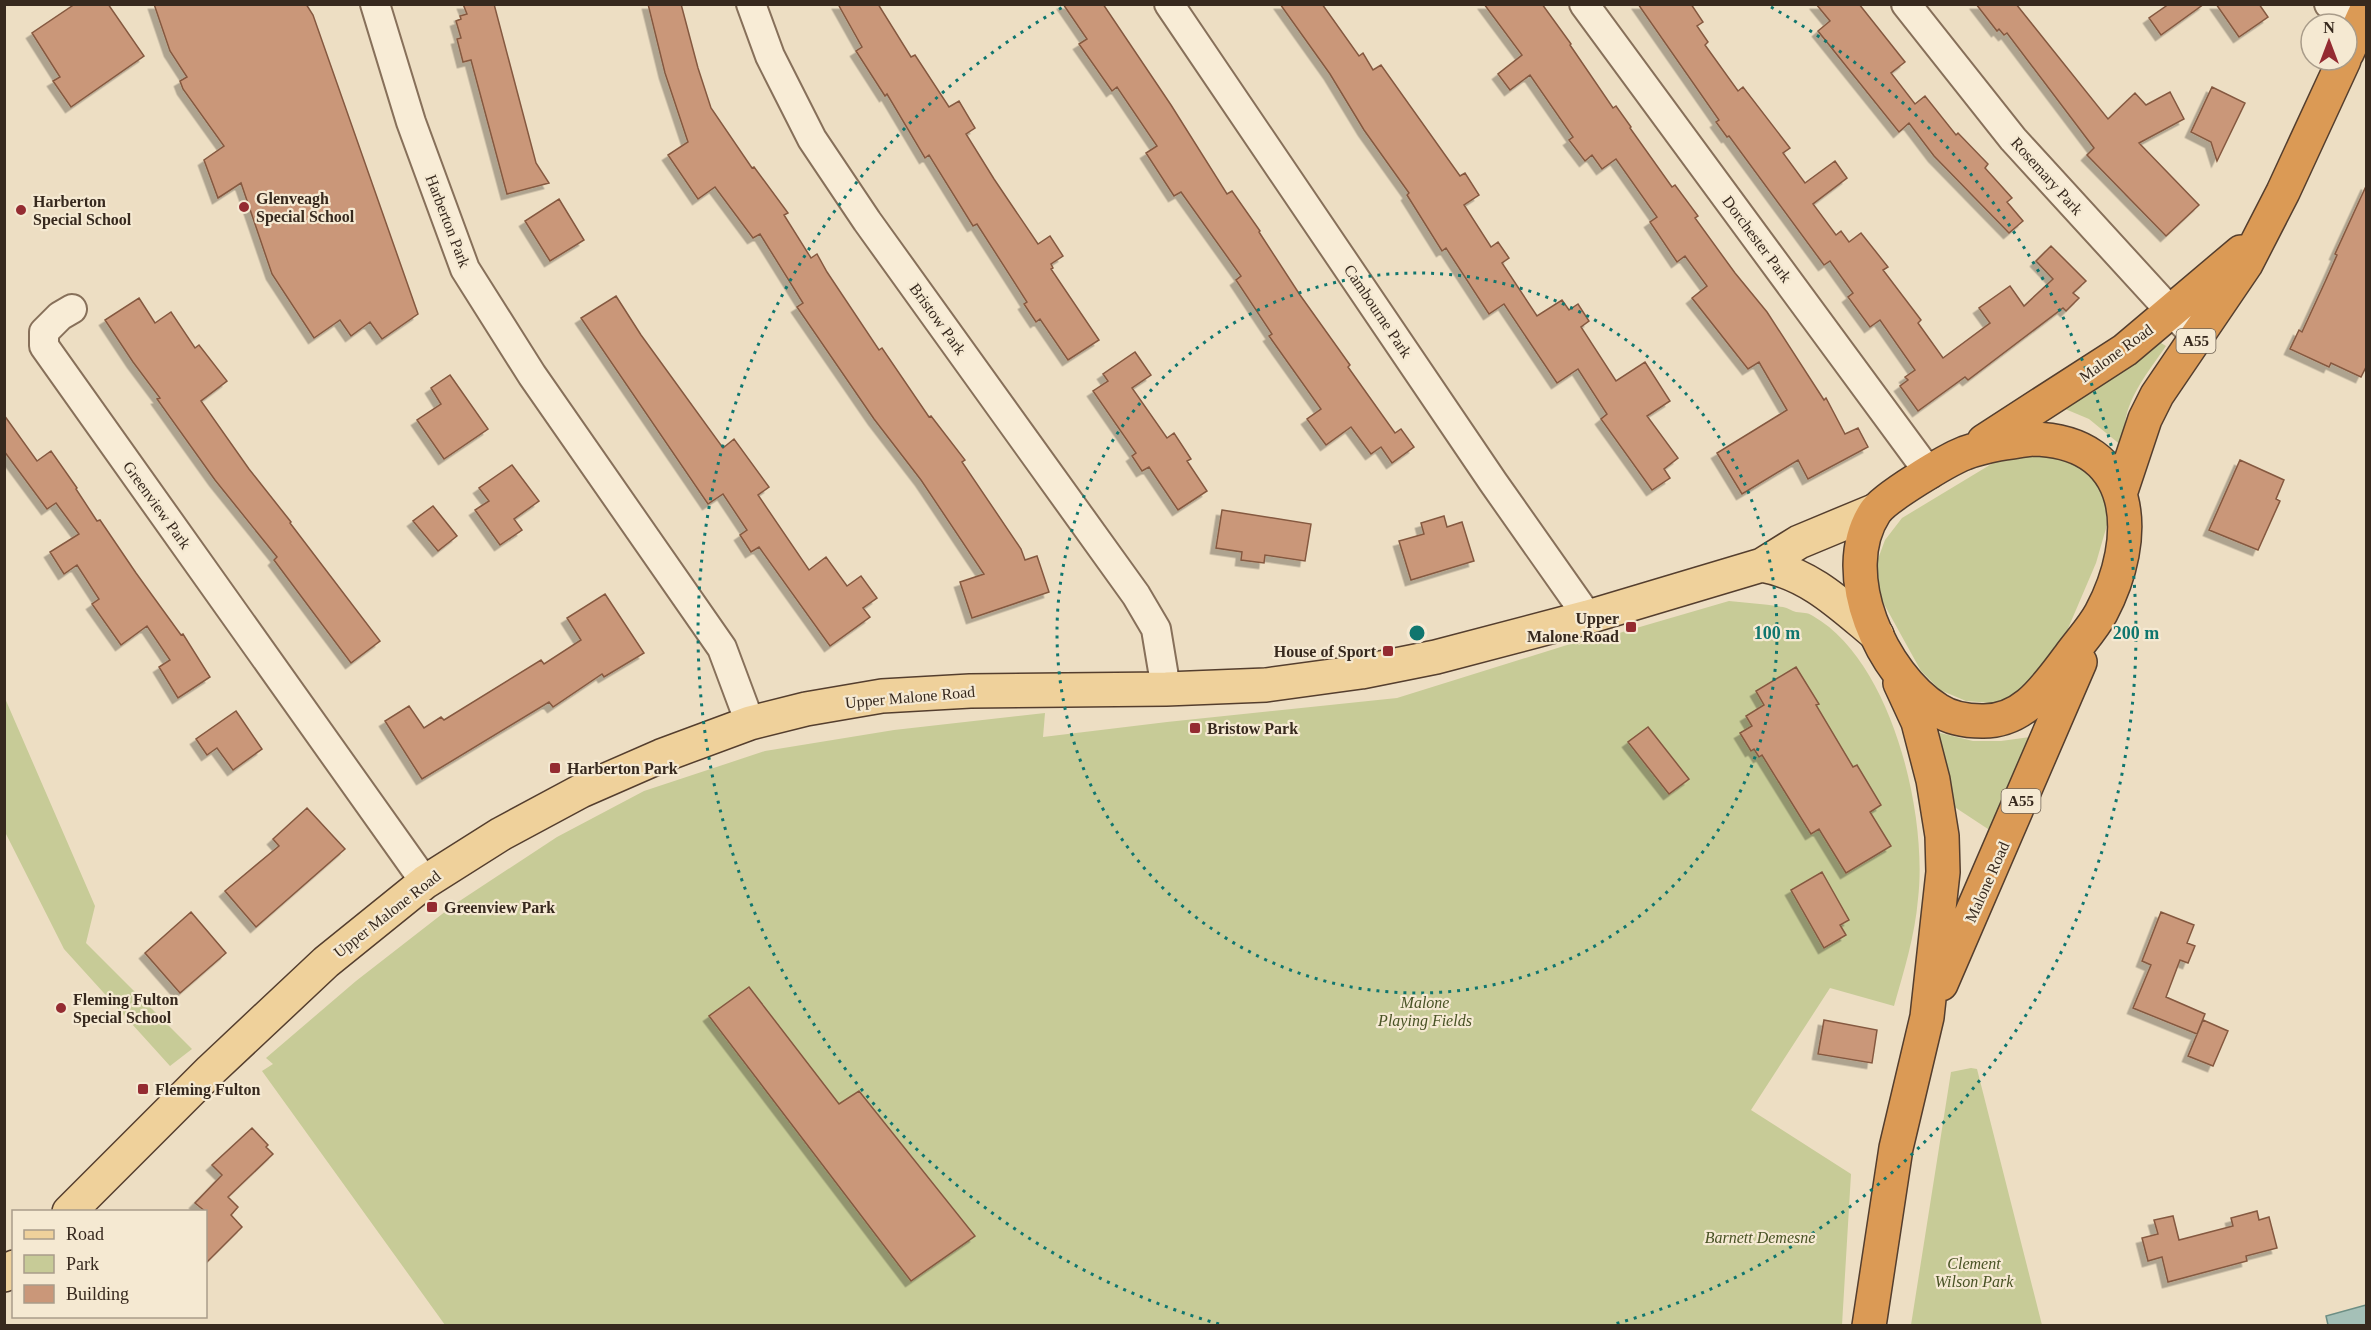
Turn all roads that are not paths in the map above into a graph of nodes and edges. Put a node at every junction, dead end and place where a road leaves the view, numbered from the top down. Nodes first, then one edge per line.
1 (375, 4) edge
2 (751, 4) edge
3 (1169, 4) edge
4 (1584, 4) edge
5 (1906, 4) edge
6 (2338, 72) edge
7 (2257, 238) junction
8 (72, 309) dead end
9 (2172, 311) junction
10 (2198, 338) junction
11 (2138, 444) junction
12 (1965, 454) junction
13 (1930, 474) junction
14 (2120, 494) junction
15 (1876, 510) junction
16 (2122, 561) junction
17 (1762, 565) junction
18 (2101, 613) junction
19 (1588, 616) junction
20 (1881, 644) junction
21 (1166, 689) junction
22 (750, 723) junction
23 (425, 882) junction
24 (1927, 1017) junction
25 (71, 1210) edge
26 (1869, 1326) edge

1 - 22 street, Harberton Park
2 - 21 street, Bristow Park
3 - 19 street, Cambourne Park
4 - 13 street, Dorchester Park
5 - 9 street, Rosemary Park
6 - 7 highway, Malone Road / A55
7 - 9 highway, Malone Road / A55
7 - 10 highway, Malone Road / A55
8 - 23 street, Greenview Park
9 - 10 street, Rosemary Park
9 - 12 highway, Malone Road / A55
10 - 11 highway, Malone Road / A55
11 - 14 highway, Malone Road / A55
11 - 16 highway, Malone Road / A55
12 - 13 highway, A55
12 - 14 highway, A55
13 - 15 highway, A55
14 - 16 highway, A55
15 - 17 main road, Upper Malone Road
15 - 20 highway, A55
16 - 18 highway, A55
17 - 19 main road, Upper Malone Road
17 - 20 main road
18 - 20 highway, A55
18 - 24 highway, Malone Road / A55
19 - 21 main road, Upper Malone Road
20 - 24 highway, Malone Road / A55
21 - 22 main road, Upper Malone Road
22 - 23 main road, Upper Malone Road
23 - 25 main road, Upper Malone Road
24 - 26 highway, Malone Road / A55

